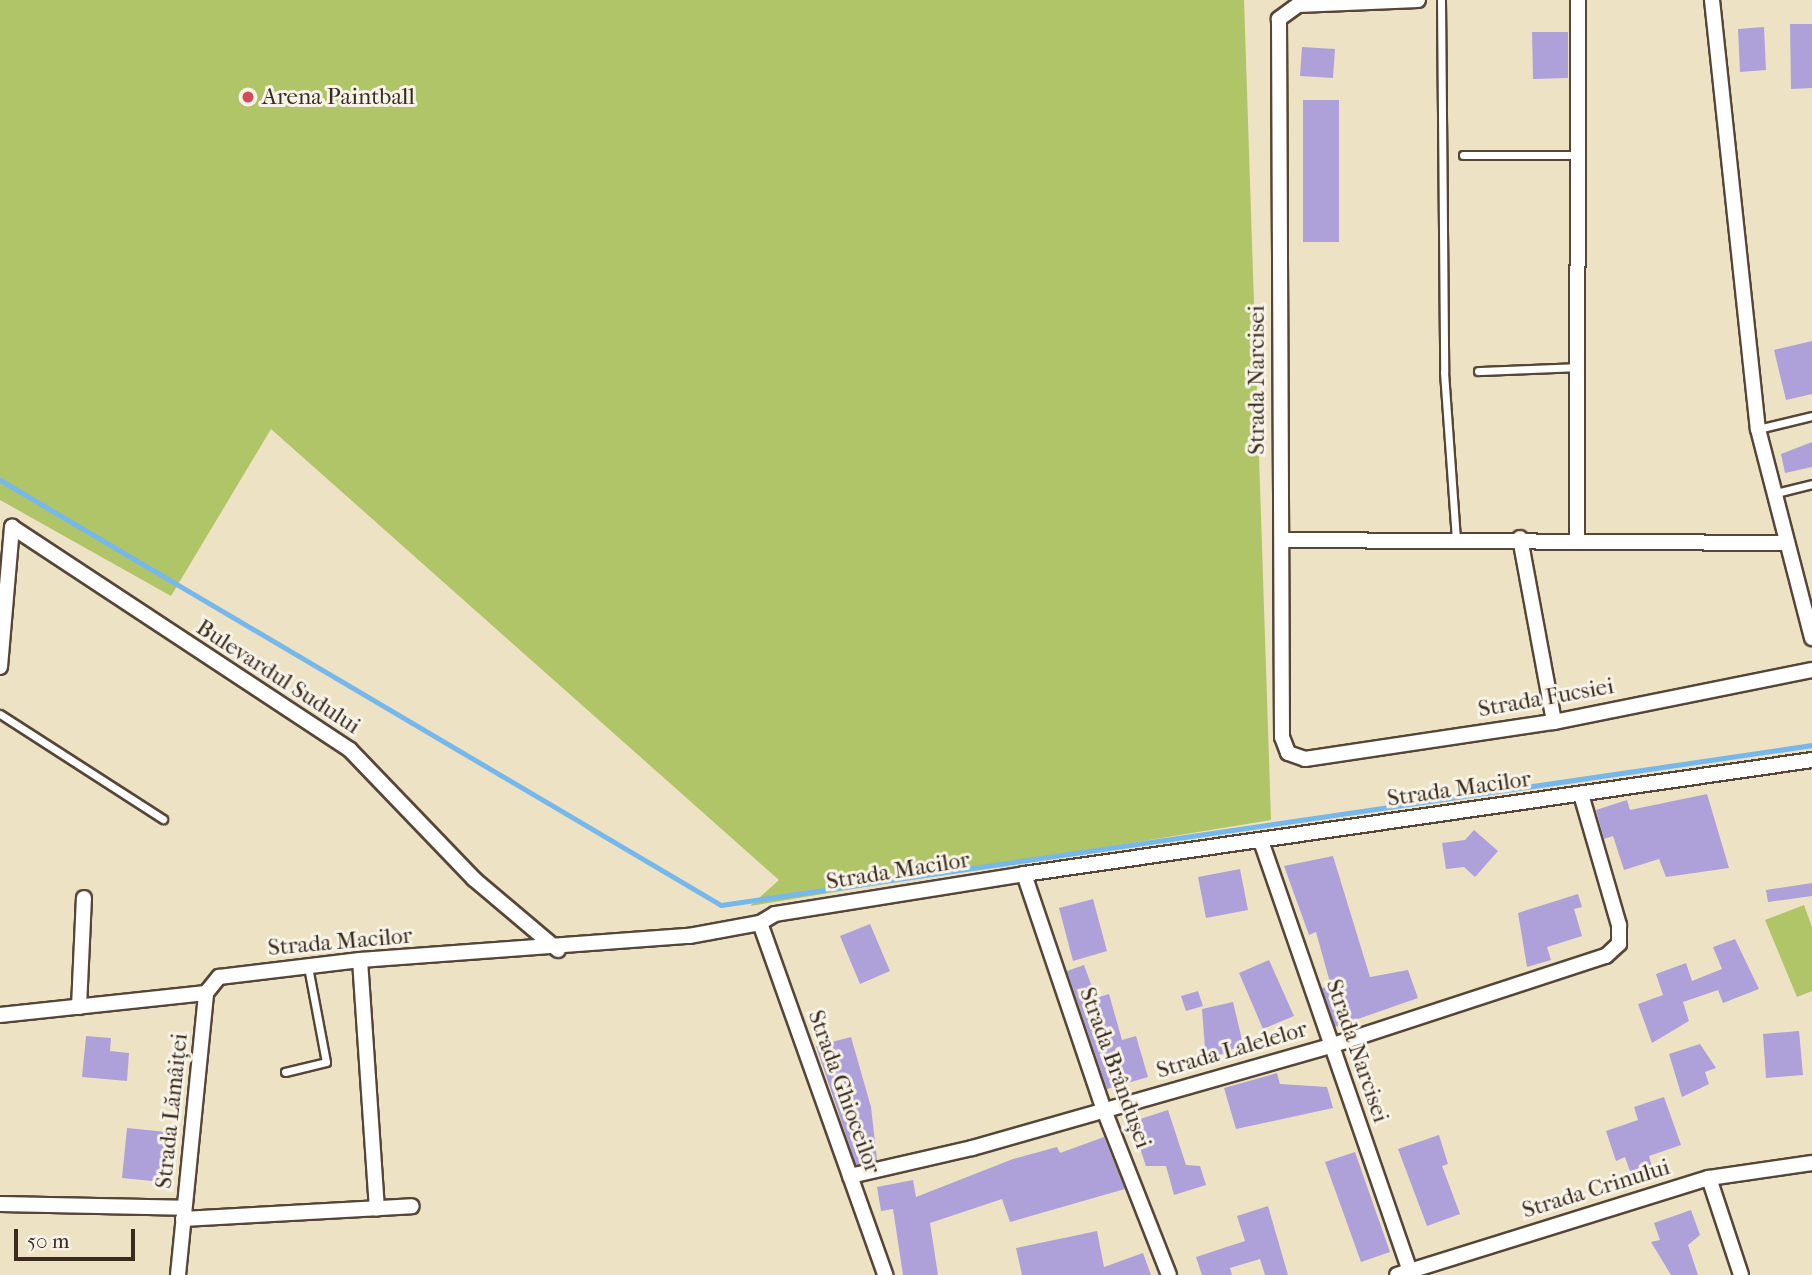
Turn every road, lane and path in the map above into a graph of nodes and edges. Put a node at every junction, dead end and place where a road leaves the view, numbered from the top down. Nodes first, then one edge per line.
1 (1418, 0) edge
2 (1441, 0) edge
3 (1578, 0) edge
4 (1712, 0) edge
5 (1463, 155) dead end
6 (1577, 155) junction
7 (1577, 368) junction
8 (1478, 371) dead end
9 (1812, 416) edge
10 (1758, 429) junction
11 (1812, 484) edge
12 (1771, 494) junction
13 (1456, 538) junction
14 (1520, 538) junction
15 (1577, 538) junction
16 (1282, 540) junction
17 (1784, 543) junction
18 (1812, 638) edge
19 (0, 667) edge
20 (1812, 670) edge
21 (0, 714) edge
22 (1554, 722) junction
23 (1287, 753) joint
24 (1812, 760) edge
25 (1581, 794) junction
26 (163, 819) dead end
27 (1261, 841) junction
28 (1024, 874) junction
29 (84, 898) dead end
30 (760, 923) junction
31 (558, 950) junction
32 (360, 960) junction
33 (308, 967) junction
34 (206, 993) junction
35 (79, 1007) junction
36 (0, 1015) edge
37 (1330, 1046) junction
38 (285, 1072) dead end
39 (1104, 1110) junction
40 (1812, 1163) edge
41 (850, 1176) junction
42 (1709, 1178) junction
43 (0, 1205) edge
44 (412, 1206) dead end
45 (377, 1208) junction
46 (184, 1213) junction
47 (1406, 1274) edge
48 (178, 1275) edge
49 (885, 1275) edge
50 (1169, 1275) edge
51 (1741, 1275) edge

1 - 16 street, Strada Narcisei
2 - 13 lane
3 - 6 street
4 - 10 street
5 - 6 lane
6 - 7 street
7 - 8 lane
7 - 15 street
9 - 10 lane
10 - 12 street
11 - 12 lane
12 - 17 street
13 - 14 street
13 - 16 street
14 - 15 street
14 - 22 street
15 - 17 street
16 - 23 street, Strada Narcisei
17 - 18 street
19 - 31 street, Bulevardul Sudului
20 - 22 street, Strada Fucsiei
21 - 26 lane
22 - 23 street, Strada Fucsiei
24 - 25 street, Strada Macilor
25 - 27 street, Strada Macilor
25 - 37 street, Strada Lalelelor
27 - 28 street, Strada Macilor
27 - 37 street, Strada Narcisei
28 - 30 street, Strada Macilor
28 - 39 street, Strada Brândușei
29 - 35 street
30 - 31 street, Strada Macilor
30 - 41 street, Strada Ghioceilor
31 - 32 street, Strada Macilor
32 - 33 street, Strada Macilor
32 - 45 street
33 - 34 street, Strada Macilor
33 - 38 lane
34 - 35 street, Strada Macilor
34 - 46 street, Strada Lămâiței
35 - 36 street, Strada Macilor
37 - 39 street, Strada Lalelelor
37 - 47 street, Strada Narcisei
39 - 41 street, Strada Lalelelor
39 - 50 street, Strada Brândușei
40 - 42 street, Strada Crinului
41 - 49 street, Strada Ghioceilor
42 - 47 street, Strada Crinului
42 - 51 street
43 - 46 street
44 - 45 street
45 - 46 street
46 - 48 street, Strada Lămâiței

